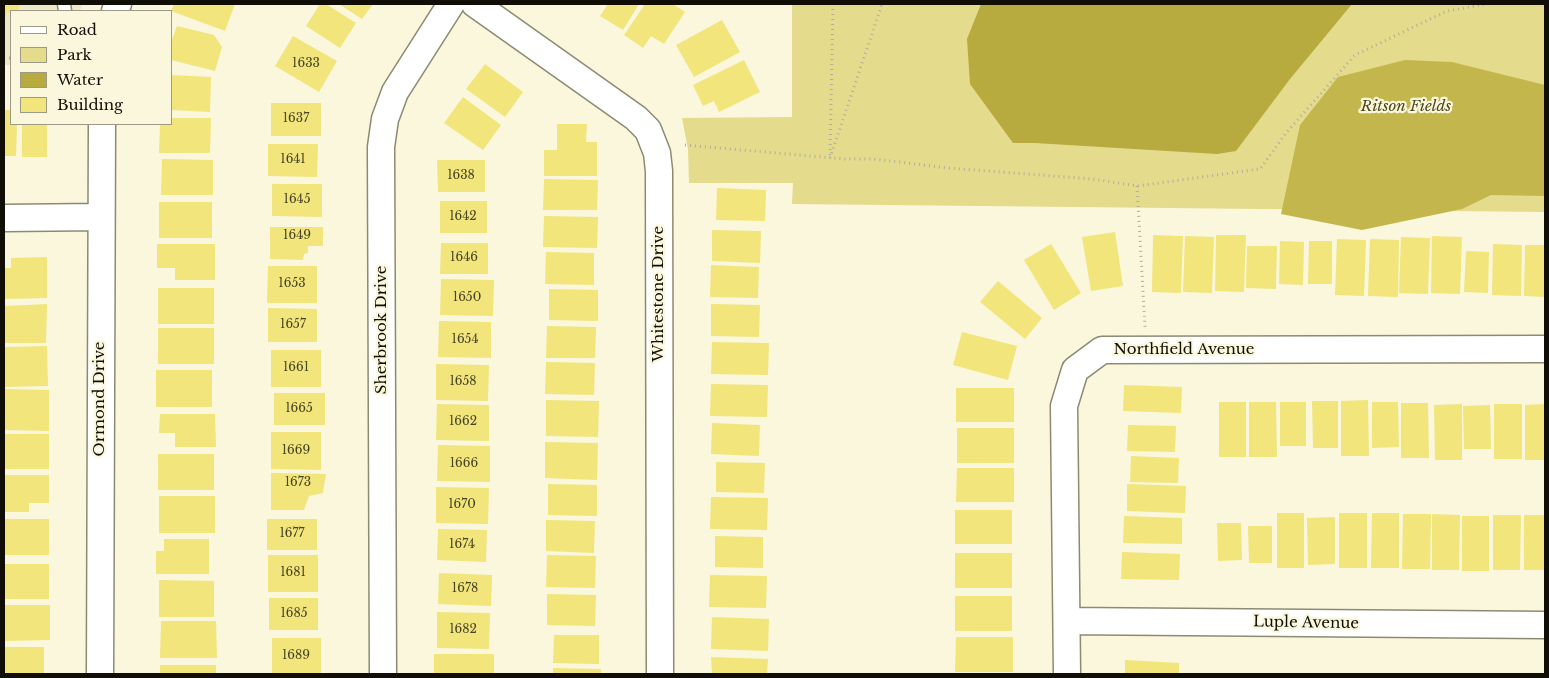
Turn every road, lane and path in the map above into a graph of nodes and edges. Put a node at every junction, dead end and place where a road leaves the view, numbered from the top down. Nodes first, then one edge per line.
1 (451, 4) edge
2 (476, 4) edge
3 (834, 4) edge
4 (882, 4) edge
5 (1488, 4) edge
6 (102, 125) edge
7 (685, 145) dead end
8 (830, 158) junction
9 (1137, 186) junction
10 (100, 217) junction
11 (4, 218) edge
12 (1545, 349) edge
13 (1146, 350) junction
14 (1067, 621) junction
15 (1545, 625) edge
16 (100, 674) edge
17 (383, 674) edge
18 (660, 674) edge
19 (1066, 674) edge

1 - 17 street, Sherbrook Drive
2 - 18 street, Whitestone Drive
3 - 8 path
4 - 8 path
5 - 9 path
6 - 10 street, Ormond Drive
7 - 8 path
8 - 9 path
9 - 13 path
10 - 11 street
10 - 16 street, Ormond Drive
12 - 13 street, Northfield Avenue
13 - 14 street, Northfield Avenue
14 - 15 street, Luple Avenue
14 - 19 street, Northfield Avenue

